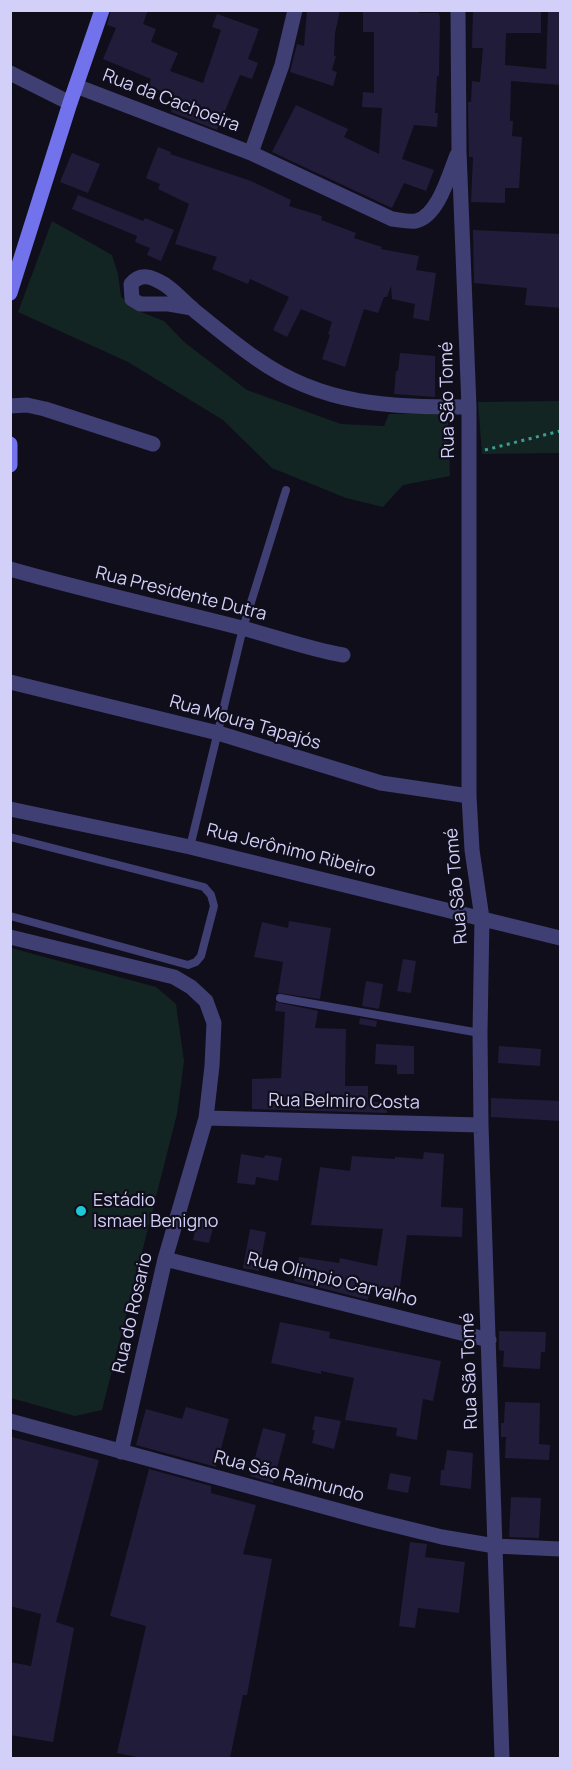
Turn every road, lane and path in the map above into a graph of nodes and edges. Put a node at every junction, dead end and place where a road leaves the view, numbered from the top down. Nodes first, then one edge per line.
1 (102, 10) edge
2 (295, 10) edge
3 (458, 10) edge
4 (10, 73) edge
5 (76, 86) junction
6 (70, 103) junction
7 (459, 152) junction
8 (251, 153) junction
9 (10, 293) edge
10 (192, 309) dead end
11 (10, 406) edge
12 (469, 406) junction
13 (561, 431) edge
14 (10, 444) edge
15 (153, 444) dead end
16 (469, 454) junction
17 (10, 465) edge
18 (286, 490) dead end
19 (10, 569) edge
20 (243, 628) junction
21 (343, 656) dead end
22 (10, 682) edge
23 (218, 733) junction
24 (469, 796) junction
25 (10, 809) edge
26 (10, 837) edge
27 (190, 847) junction
28 (10, 916) edge
29 (482, 918) junction
30 (10, 937) edge
31 (561, 938) edge
32 (280, 998) dead end
33 (480, 1033) junction
34 (206, 1118) junction
35 (481, 1125) junction
36 (165, 1259) junction
37 (489, 1340) junction
38 (10, 1421) edge
39 (121, 1452) junction
40 (495, 1546) junction
41 (561, 1549) edge
42 (502, 1758) edge

1 - 5 street
2 - 8 street, Rua da Cachoeira
3 - 7 street, Rua São Tomé
4 - 6 street
5 - 6 street
5 - 8 street, Rua da Cachoeira
6 - 9 street
7 - 8 street, Rua da Cachoeira
7 - 12 street, Rua São Tomé
10 - 12 street
11 - 15 street
12 - 16 street, Rua São Tomé
13 - 16 path
14 - 17 street
16 - 24 street, Rua São Tomé
18 - 20 lane
19 - 20 street, Rua Presidente Dutra
20 - 21 street, Rua Presidente Dutra
20 - 23 lane
22 - 23 street, Rua Moura Tapajós
23 - 24 street, Rua Moura Tapajós
23 - 27 lane
24 - 29 street, Rua São Tomé
25 - 27 street, Rua Jerônimo Ribeiro
26 - 28 lane
27 - 29 street, Rua Jerônimo Ribeiro
29 - 31 street, Rua Jerônimo Ribeiro
29 - 33 street, Rua São Tomé
30 - 34 street, Rua do Rosario
32 - 33 lane
33 - 35 street, Rua São Tomé
34 - 35 street, Rua Belmiro Costa
34 - 36 street, Rua do Rosario
35 - 37 street, Rua São Tomé
36 - 37 street, Rua Olimpio Carvalho
36 - 39 street, Rua do Rosario
37 - 40 street, Rua São Tomé
38 - 39 street, Rua São Raimundo
39 - 40 street, Rua São Raimundo
40 - 41 street, Rua São Raimundo
40 - 42 street, Rua São Tomé

